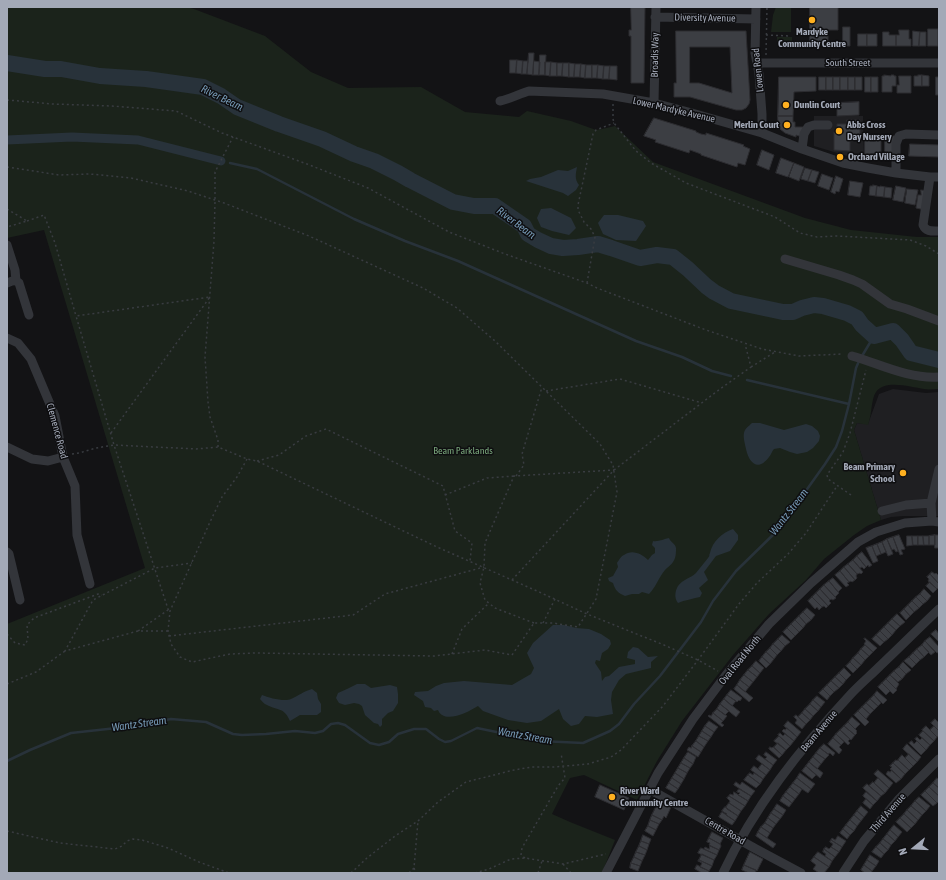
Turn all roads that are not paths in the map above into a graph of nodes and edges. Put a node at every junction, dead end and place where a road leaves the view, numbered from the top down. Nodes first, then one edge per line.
1 (656, 7) edge
2 (756, 7) edge
3 (655, 17) junction
4 (756, 19) junction
5 (761, 63) junction
6 (939, 63) edge
7 (500, 101) dead end
8 (654, 104) junction
9 (828, 125) dead end
10 (762, 133) junction
11 (938, 135) edge
12 (802, 149) junction
13 (896, 173) junction
14 (934, 177) edge
15 (939, 231) edge
16 (7, 245) edge
17 (785, 259) dead end
18 (12, 282) edge
19 (29, 315) dead end
20 (939, 321) edge
21 (7, 338) edge
22 (852, 356) road end
23 (939, 377) edge
24 (8, 448) edge
25 (62, 457) junction
26 (939, 469) edge
27 (931, 503) junction
28 (882, 510) dead end
29 (935, 521) edge
30 (7, 552) edge
31 (90, 584) dead end
32 (20, 600) dead end
33 (939, 609) edge
34 (939, 759) edge
35 (649, 789) junction
36 (740, 839) junction
37 (606, 873) edge
38 (723, 873) edge
39 (801, 873) edge
40 (843, 873) edge

1 - 3 street, Broadis Way
2 - 4 street, Lowen Road
3 - 4 street, Diversity Avenue
3 - 8 street, Broadis Way
4 - 5 street, Lowen Road
5 - 6 street, South Street
5 - 10 street, Lowen Road
7 - 8 street, Lower Mardyke Avenue
8 - 10 street, Lower Mardyke Avenue
9 - 12 street
10 - 12 street, Lower Mardyke Avenue
11 - 13 street
12 - 13 street, Lower Mardyke Avenue
13 - 14 street, Lower Mardyke Avenue
14 - 15 street
16 - 18 street
17 - 20 street
18 - 19 street
21 - 25 street, Clemence Road
22 - 23 street
24 - 25 street
25 - 31 street, Clemence Road
26 - 27 street
27 - 28 street
27 - 29 street
29 - 35 street, Oval Road North
30 - 32 street
33 - 36 street, Beam Avenue
34 - 40 street, Third Avenue
35 - 36 street, Centre Road
35 - 37 street, Oval Road North
36 - 38 street, Beam Avenue
36 - 39 street, Centre Road

